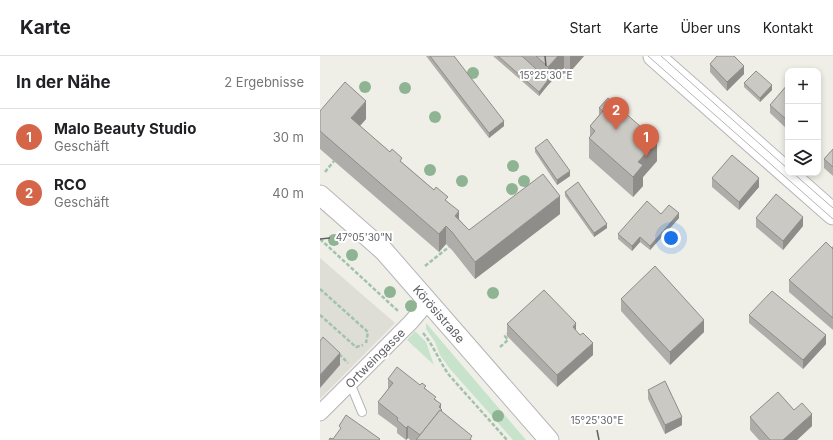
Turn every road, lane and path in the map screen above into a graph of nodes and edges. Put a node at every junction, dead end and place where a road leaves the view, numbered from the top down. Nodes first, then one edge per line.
1 (654, 56) edge
2 (334, 161) edge
3 (325, 172) dead end
4 (320, 195) edge
5 (833, 214) edge
6 (320, 239) edge
7 (449, 247) edge
8 (425, 266) dead end
9 (320, 289) edge
10 (428, 302) junction
11 (320, 315) edge
12 (411, 322) junction
13 (511, 330) edge
14 (500, 347) dead end
15 (337, 353) edge
16 (355, 378) junction
17 (362, 412) dead end
18 (320, 413) edge
19 (507, 440) edge
20 (550, 440) edge

1 - 5 main road
2 - 3 path
4 - 10 street, Körösistraße
6 - 12 path
7 - 8 path
9 - 11 path
10 - 12 street, Ortweingasse
10 - 20 street, Körösistraße
12 - 16 street, Ortweingasse
12 - 19 path
13 - 14 path
15 - 16 path
16 - 17 lane
16 - 18 street, Ortweingasse

